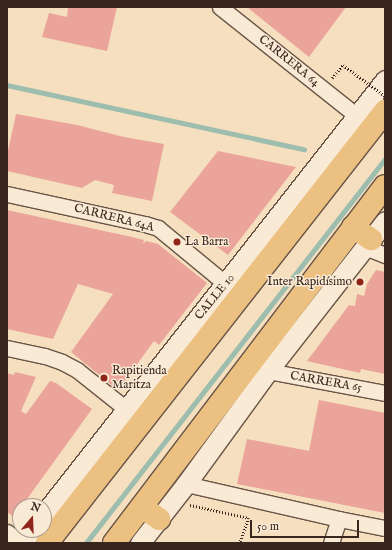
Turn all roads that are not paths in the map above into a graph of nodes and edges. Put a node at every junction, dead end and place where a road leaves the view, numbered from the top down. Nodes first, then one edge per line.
1 (220, 7) edge
2 (385, 80) edge
3 (385, 112) edge
4 (357, 116) junction
5 (344, 148) junction
6 (385, 186) edge
7 (7, 194) edge
8 (385, 221) edge
9 (353, 227) junction
10 (368, 243) junction
11 (385, 255) edge
12 (226, 284) junction
13 (7, 348) edge
14 (268, 372) junction
15 (385, 393) edge
16 (126, 409) junction
17 (111, 444) junction
18 (186, 484) junction
19 (52, 506) edge
20 (150, 513) junction
21 (339, 519) junction
22 (385, 528) edge
23 (7, 532) edge
24 (21, 543) edge
25 (47, 543) edge
26 (114, 543) edge
27 (140, 543) edge
28 (330, 543) edge

1 - 4 street, CARRERA 64
2 - 4 street, CALLE 10
3 - 5 main road, CALLE 10
4 - 5 street, CALLE 10
5 - 12 street, CALLE 10
5 - 17 main road, CALLE 10
6 - 9 main road
7 - 12 street, CARRERA 64A
8 - 10 street
9 - 10 main road
9 - 20 main road
10 - 11 street
10 - 14 street
12 - 16 street, CALLE 10
13 - 16 street
14 - 15 street, CARRERA 65
14 - 18 street
16 - 17 street, CALLE 10
17 - 19 street, CALLE 10
17 - 25 main road, CALLE 10
18 - 20 street
18 - 21 street
20 - 26 main road
20 - 27 street
21 - 22 street
21 - 28 street
23 - 24 street

